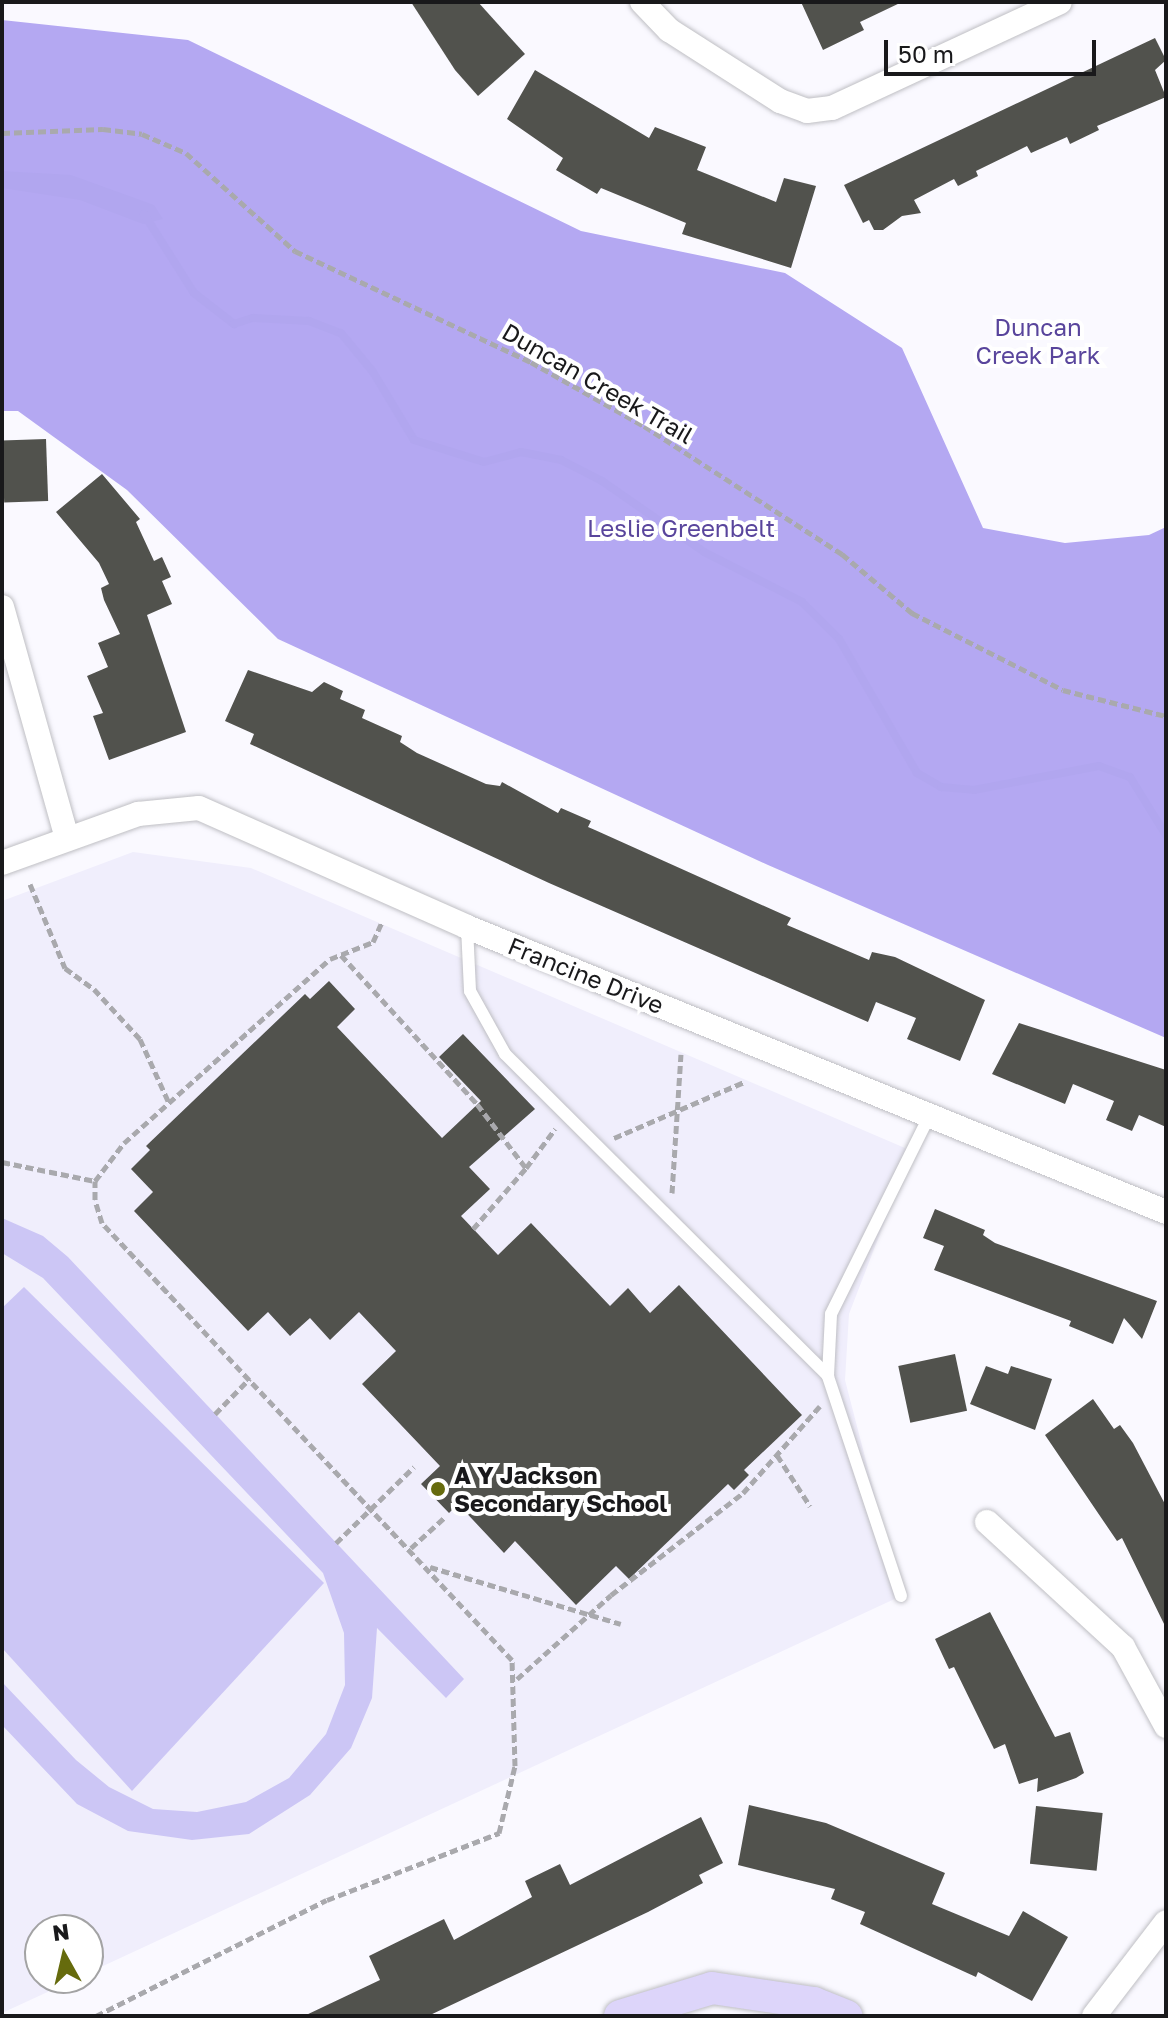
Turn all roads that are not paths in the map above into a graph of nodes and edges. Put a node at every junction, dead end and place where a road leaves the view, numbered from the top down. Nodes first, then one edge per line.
1 (642, 2) edge
2 (1060, 2) edge
3 (2, 607) edge
4 (67, 839) junction
5 (2, 863) edge
6 (467, 927) junction
7 (930, 1115) junction
8 (1166, 1212) edge
9 (828, 1376) junction
10 (987, 1522) dead end
11 (901, 1596) dead end
12 (1166, 1726) edge
13 (1166, 1922) edge
14 (620, 2016) edge
15 (847, 2016) edge
16 (1094, 2016) edge

1 - 2 street
3 - 4 street
4 - 5 street, Francine Drive
4 - 6 street, Francine Drive
6 - 7 street, Francine Drive
6 - 9 lane
7 - 8 street, Francine Drive
7 - 9 lane
9 - 11 lane
10 - 12 street
13 - 16 street
14 - 15 street

